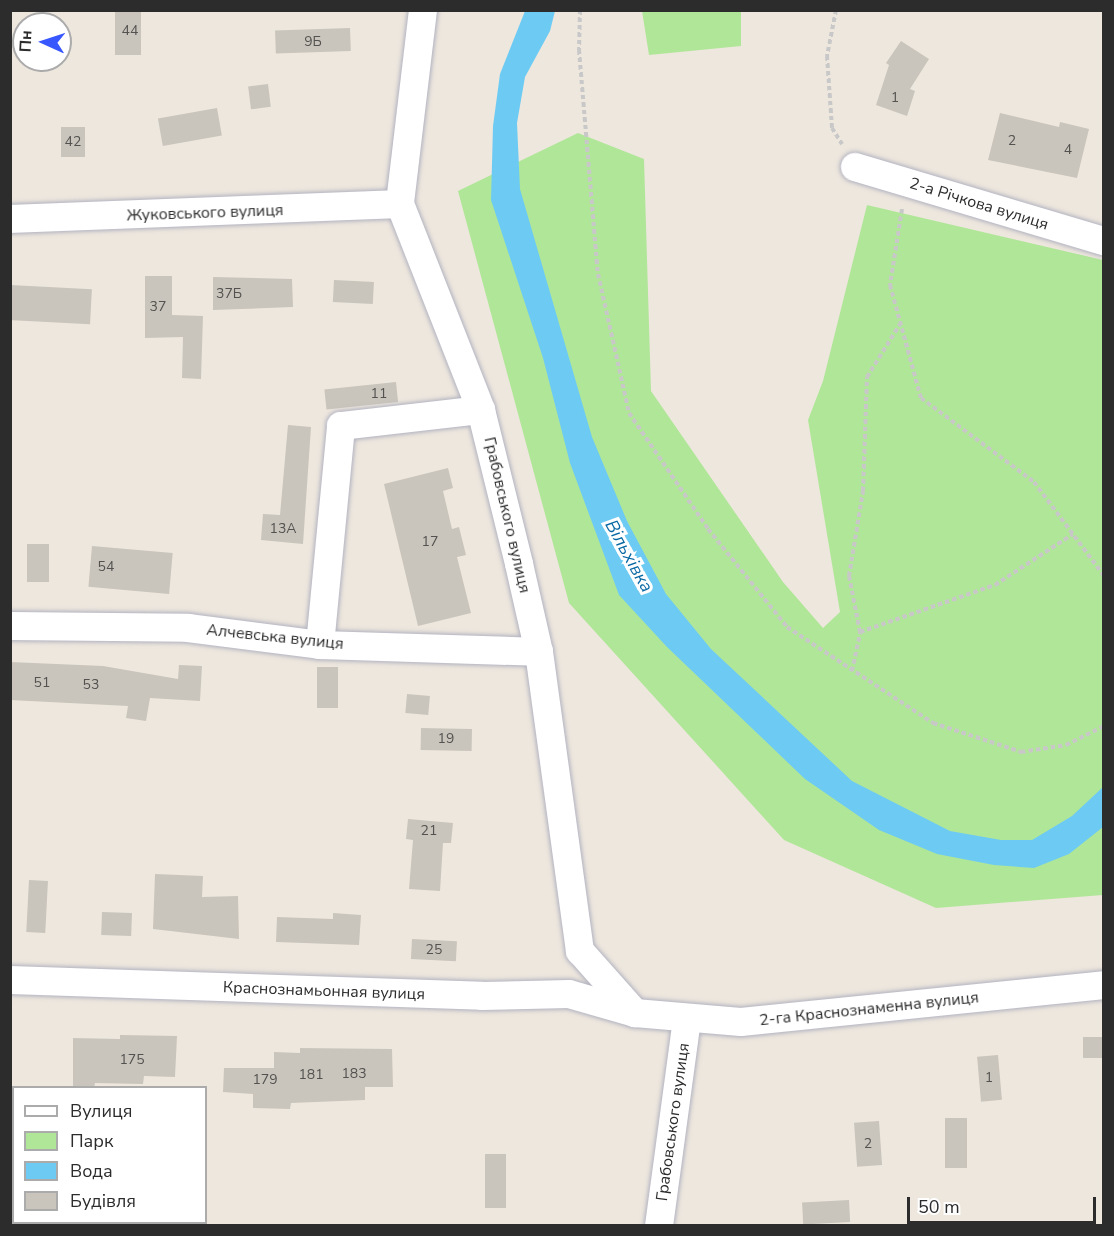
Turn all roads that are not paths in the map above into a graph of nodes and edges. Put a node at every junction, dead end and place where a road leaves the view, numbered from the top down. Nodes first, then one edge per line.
1 (423, 10) edge
2 (867, 170) road end
3 (400, 204) junction
4 (10, 219) edge
5 (1104, 241) edge
6 (481, 410) junction
7 (10, 626) edge
8 (320, 645) junction
9 (539, 652) junction
10 (10, 980) edge
11 (1104, 985) edge
12 (635, 1012) junction
13 (687, 1019) junction
14 (659, 1226) edge

1 - 3 street, Грабовського вулиця
2 - 5 street, 2-а Річкова вулиця
3 - 4 street, Жуковського вулиця
3 - 6 street, Грабовського вулиця
6 - 8 street
6 - 9 street, Грабовського вулиця
7 - 8 street, Алчевська вулиця
8 - 9 street, Алчевська вулиця
9 - 12 street, Грабовського вулиця
10 - 12 street, Краснознамьонная вулиця
11 - 13 street, 2-га Краснознаменна вулиця
12 - 13 street, 2-га Краснознаменна вулиця
13 - 14 street, Грабовського вулиця

